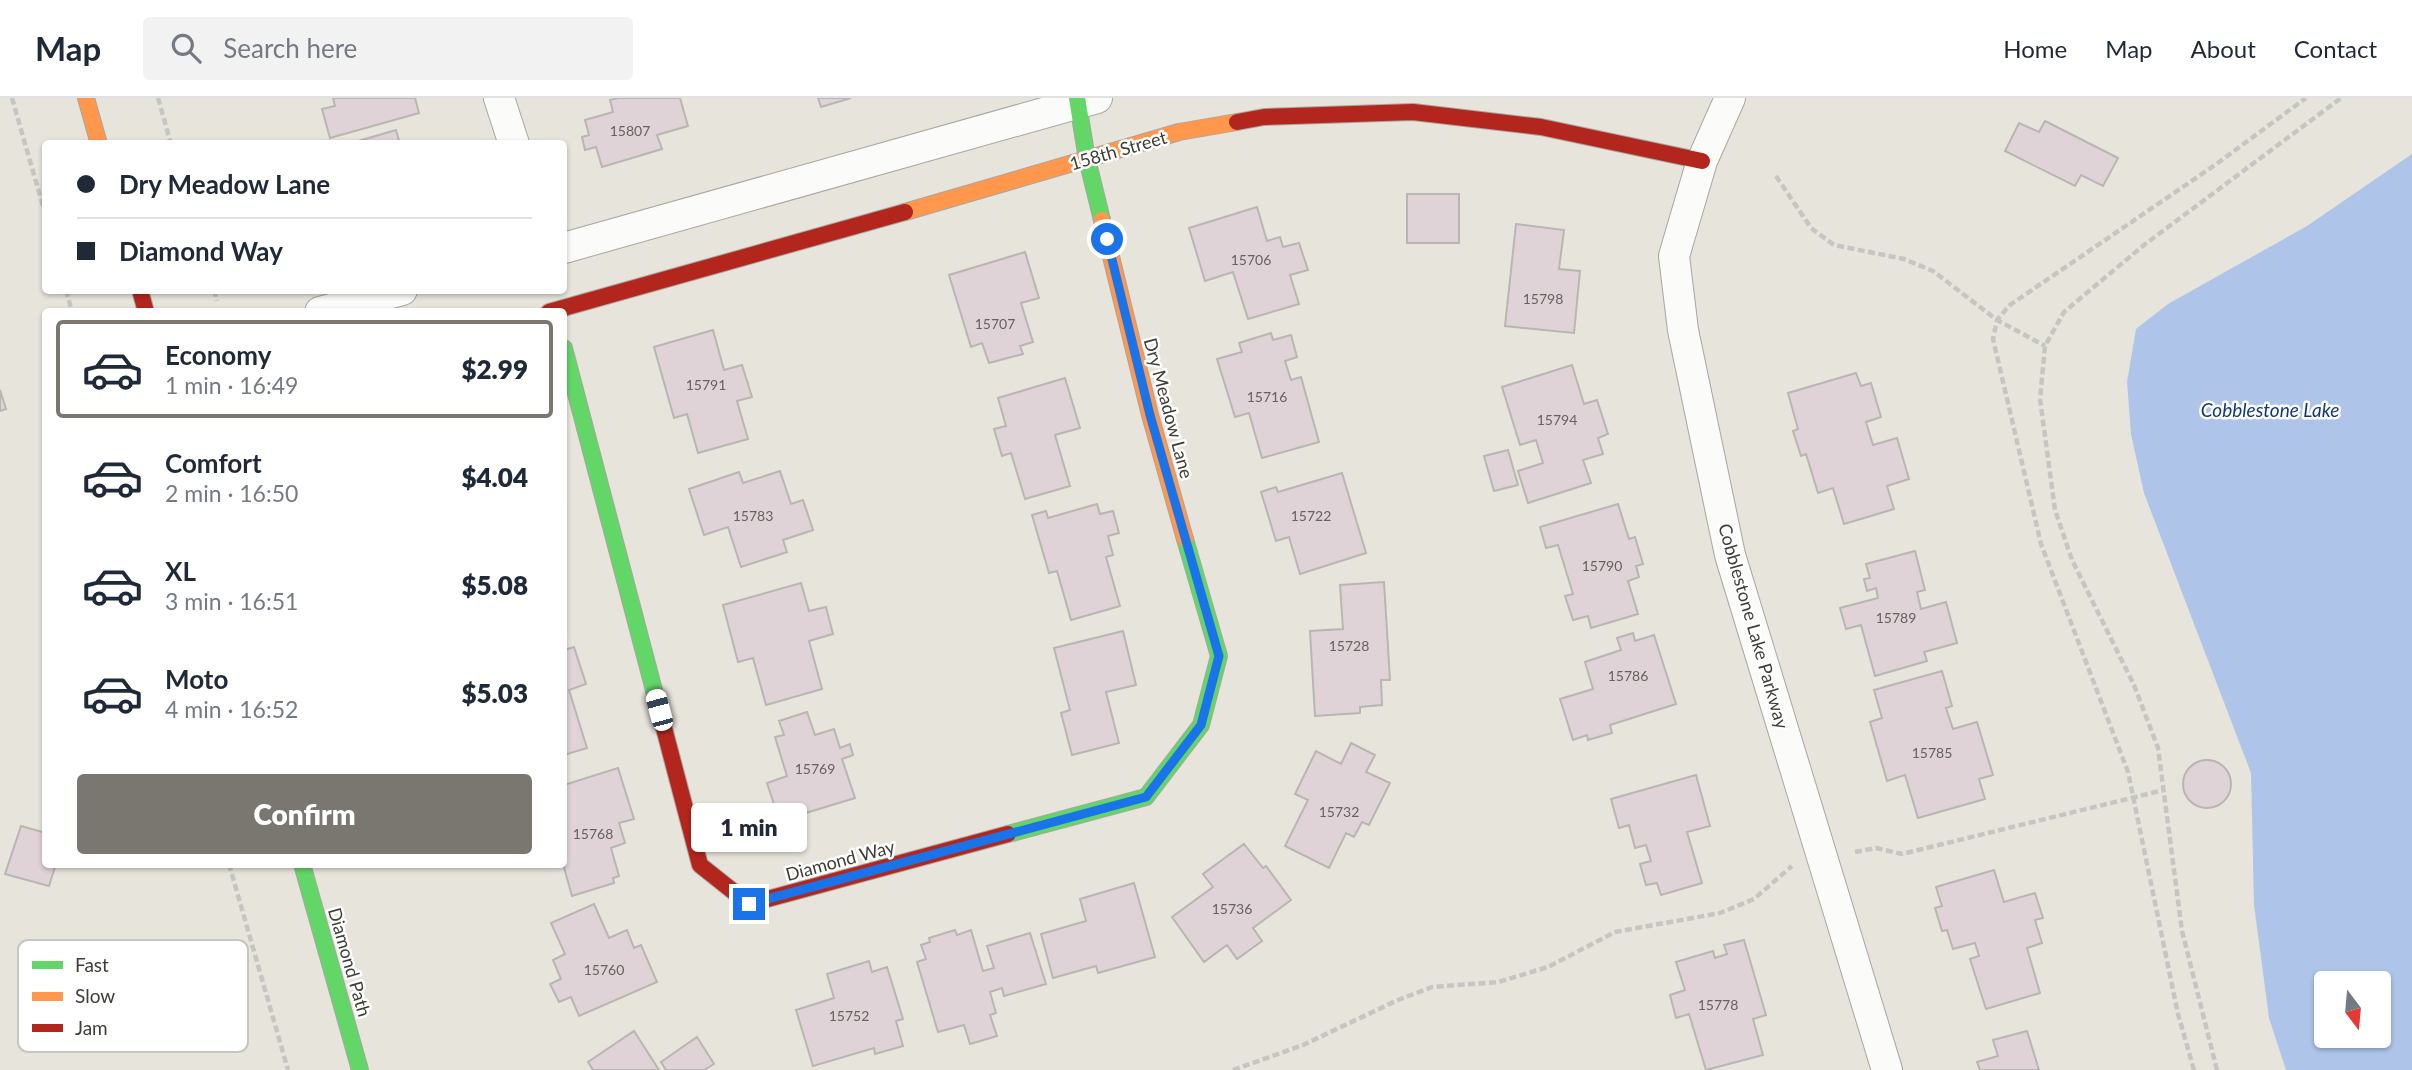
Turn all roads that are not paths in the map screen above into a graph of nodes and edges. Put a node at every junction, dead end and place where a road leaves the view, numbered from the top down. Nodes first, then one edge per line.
1 (86, 98) edge
2 (499, 98) edge
3 (1084, 100) edge
4 (1721, 101) edge
5 (98, 140) edge
6 (512, 140) edge
7 (1087, 159) junction
8 (1702, 161) junction
9 (567, 247) edge
10 (387, 294) edge
11 (552, 306) edge
12 (335, 308) edge
13 (567, 359) edge
14 (1201, 725) joint
15 (303, 868) edge
16 (360, 1070) edge
17 (1887, 1070) edge

1 - 5 street
2 - 6 street
3 - 7 street, Dry Meadow Lane
3 - 9 street
4 - 8 street, Cobblestone Lake Parkway
7 - 8 street, 158th Street
7 - 11 street, 158th Street
7 - 14 street, Dry Meadow Lane
8 - 17 street, Cobblestone Lake Parkway
10 - 12 street
13 - 14 street, Diamond Way
15 - 16 street, Diamond Path

